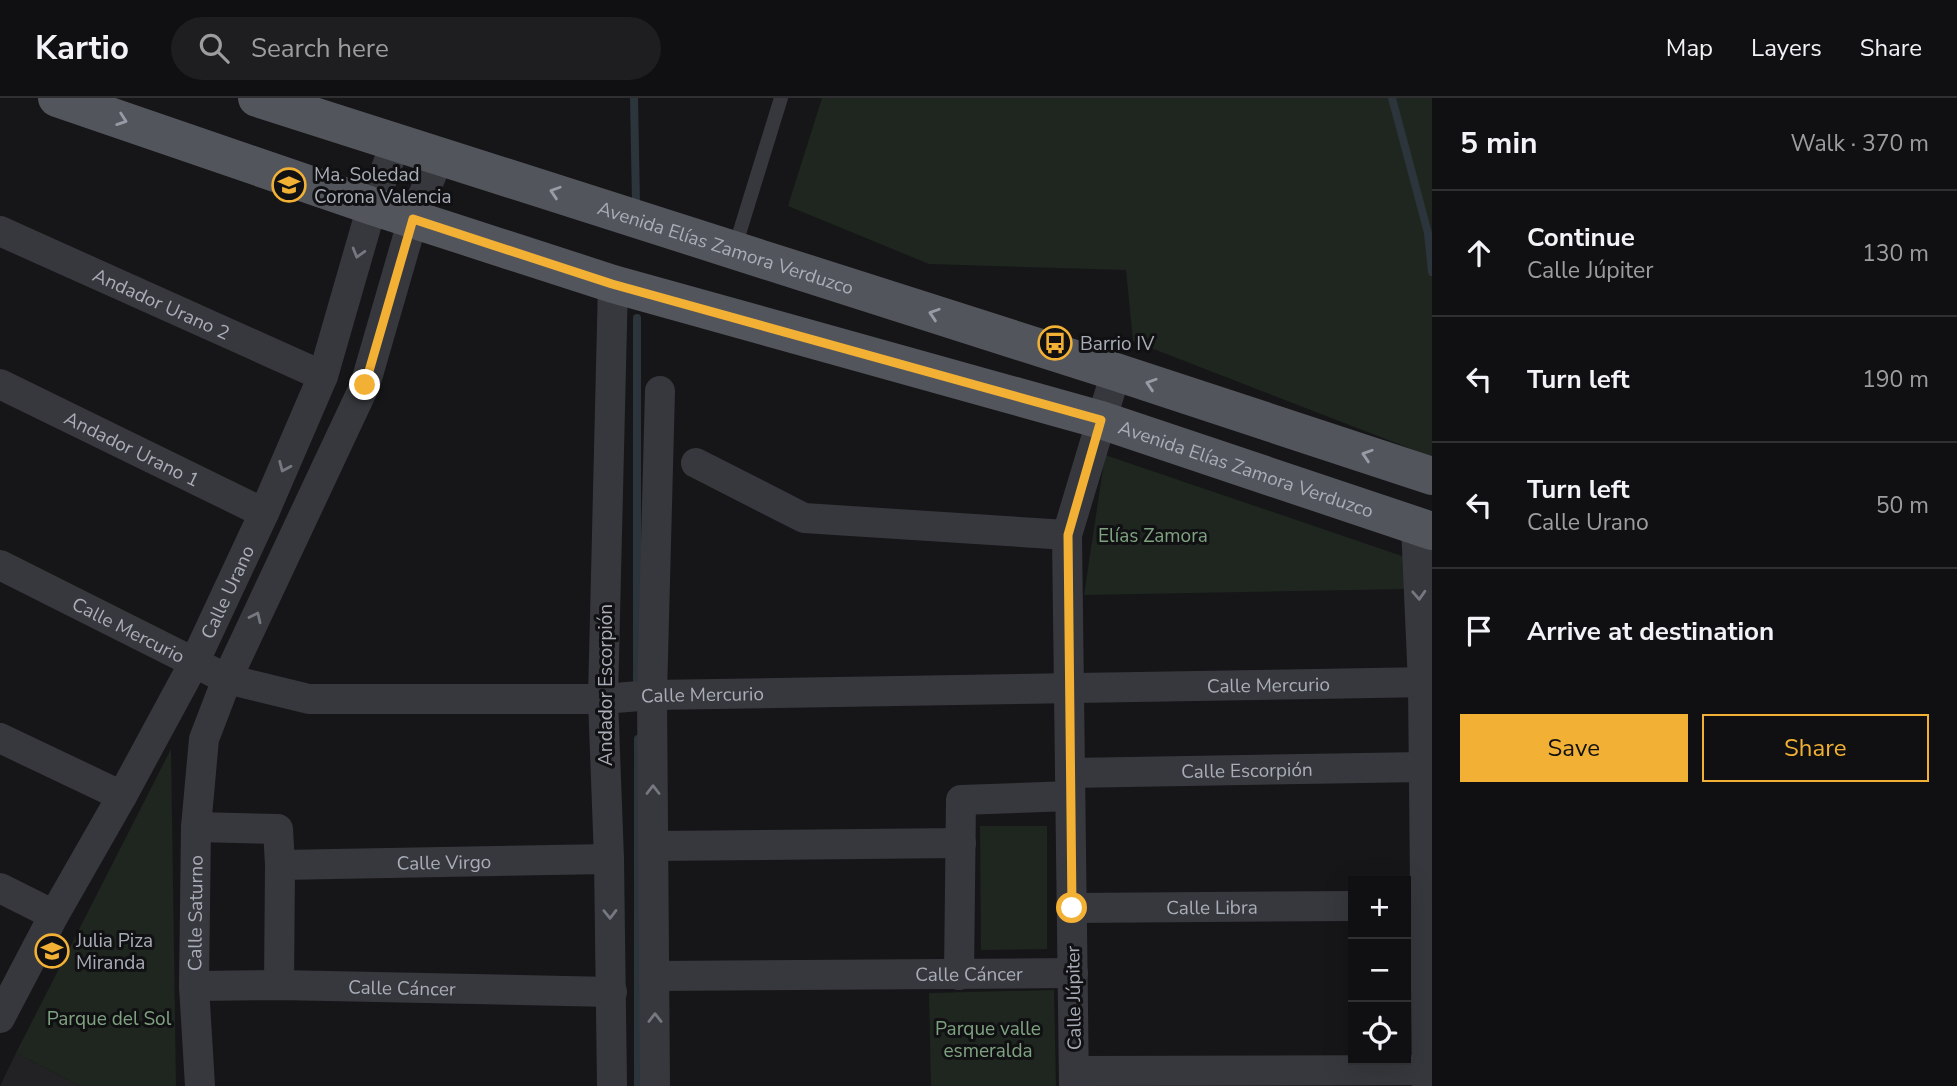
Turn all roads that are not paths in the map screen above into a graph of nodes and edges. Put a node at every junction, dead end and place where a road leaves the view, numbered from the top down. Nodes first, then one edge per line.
1 (57, 98) edge
2 (257, 98) edge
3 (781, 98) edge
4 (396, 142) junction
5 (440, 155) junction
6 (372, 206) junction
7 (413, 219) junction
8 (0, 231) edge
9 (734, 250) junction
10 (612, 284) junction
11 (1116, 372) junction
12 (323, 376) junction
13 (0, 384) edge
14 (660, 391) dead end
15 (1101, 420) junction
16 (696, 463) dead end
17 (1432, 476) edge
18 (264, 513) junction
19 (1424, 529) edge
20 (1068, 535) junction
21 (0, 565) edge
22 (194, 663) junction
23 (228, 679) junction
24 (1428, 683) edge
25 (1069, 688) junction
26 (651, 695) junction
27 (611, 699) junction
28 (0, 738) edge
29 (204, 739) joint
30 (1424, 767) junction
31 (1070, 785) junction
32 (122, 796) junction
33 (196, 827) junction
34 (961, 842) junction
35 (653, 846) junction
36 (609, 859) junction
37 (280, 864) junction
38 (0, 888) edge
39 (1416, 905) edge
40 (1348, 906) edge
41 (1072, 908) junction
42 (54, 915) junction
43 (1073, 973) junction
44 (960, 975) junction
45 (654, 976) junction
46 (279, 985) junction
47 (194, 986) junction
48 (612, 992) junction
49 (2, 1009) edge
50 (1428, 1075) edge
51 (1074, 1079) edge
52 (200, 1086) edge
53 (612, 1086) edge
54 (655, 1086) edge

1 -> 6 main road, Avenida Elías Zamora Verduzco
2 - 4 main road, Avenida Elías Zamora Verduzco
3 - 9 lane
4 - 5 main road, Avenida Elías Zamora Verduzco
4 - 6 street, Calle Urano
5 - 7 street, Calle Urano
9 -> 5 main road, Avenida Elías Zamora Verduzco
6 - 7 main road, Avenida Elías Zamora Verduzco
6 -> 12 street, Calle Urano
7 - 10 main road, Avenida Elías Zamora Verduzco
23 -> 7 street, Calle Urano
8 - 12 street, Andador Urano 2
11 -> 9 main road, Avenida Elías Zamora Verduzco
10 - 15 main road, Avenida Elías Zamora Verduzco
10 - 27 street, Andador Escorpión
11 - 15 street, Calle Júpiter
17 -> 11 main road, Avenida Elías Zamora Verduzco
12 -> 18 street, Calle Urano
13 - 18 street, Andador Urano 1
14 - 26 street
15 - 19 main road, Avenida Elías Zamora Verduzco
15 - 20 street, Calle Júpiter
16 - 20 street
18 - 22 street, Calle Urano
19 -> 24 street
20 - 25 street, Calle Júpiter
21 - 22 street, Calle Mercurio
22 - 23 street, Calle Mercurio
22 - 32 street, Calle Urano
23 - 27 street, Calle Mercurio
23 - 29 street, Calle Urano
24 - 25 street, Calle Mercurio
24 - 30 street
25 - 26 street, Calle Mercurio
25 - 31 street, Calle Júpiter
26 - 27 street, Calle Mercurio
35 -> 26 street
27 - 36 street, Andador Escorpión
28 - 32 street
29 - 33 street, Calle Saturno
30 - 31 street, Calle Escorpión
30 - 39 street
31 - 34 street, Calle Escorpión
31 - 41 street, Calle Júpiter
32 - 42 street, Calle Urano
33 - 37 street
33 - 47 street, Calle Saturno
34 - 35 street
34 - 44 street
35 - 45 street
36 - 37 street, Calle Virgo
36 -> 48 street, Andador Escorpión
37 - 46 street
38 - 42 street
39 - 50 street
40 - 41 street, Calle Libra
41 - 43 street, Calle Júpiter
42 - 49 street, Calle Urano
43 - 44 street, Calle Cáncer
43 - 51 street, Calle Júpiter
44 - 45 street, Calle Cáncer
54 -> 45 street
46 - 47 street, Calle Cáncer
46 - 48 street, Calle Cáncer
47 - 52 street, Calle Saturno
48 - 53 street, Andador Escorpión
50 - 51 street

